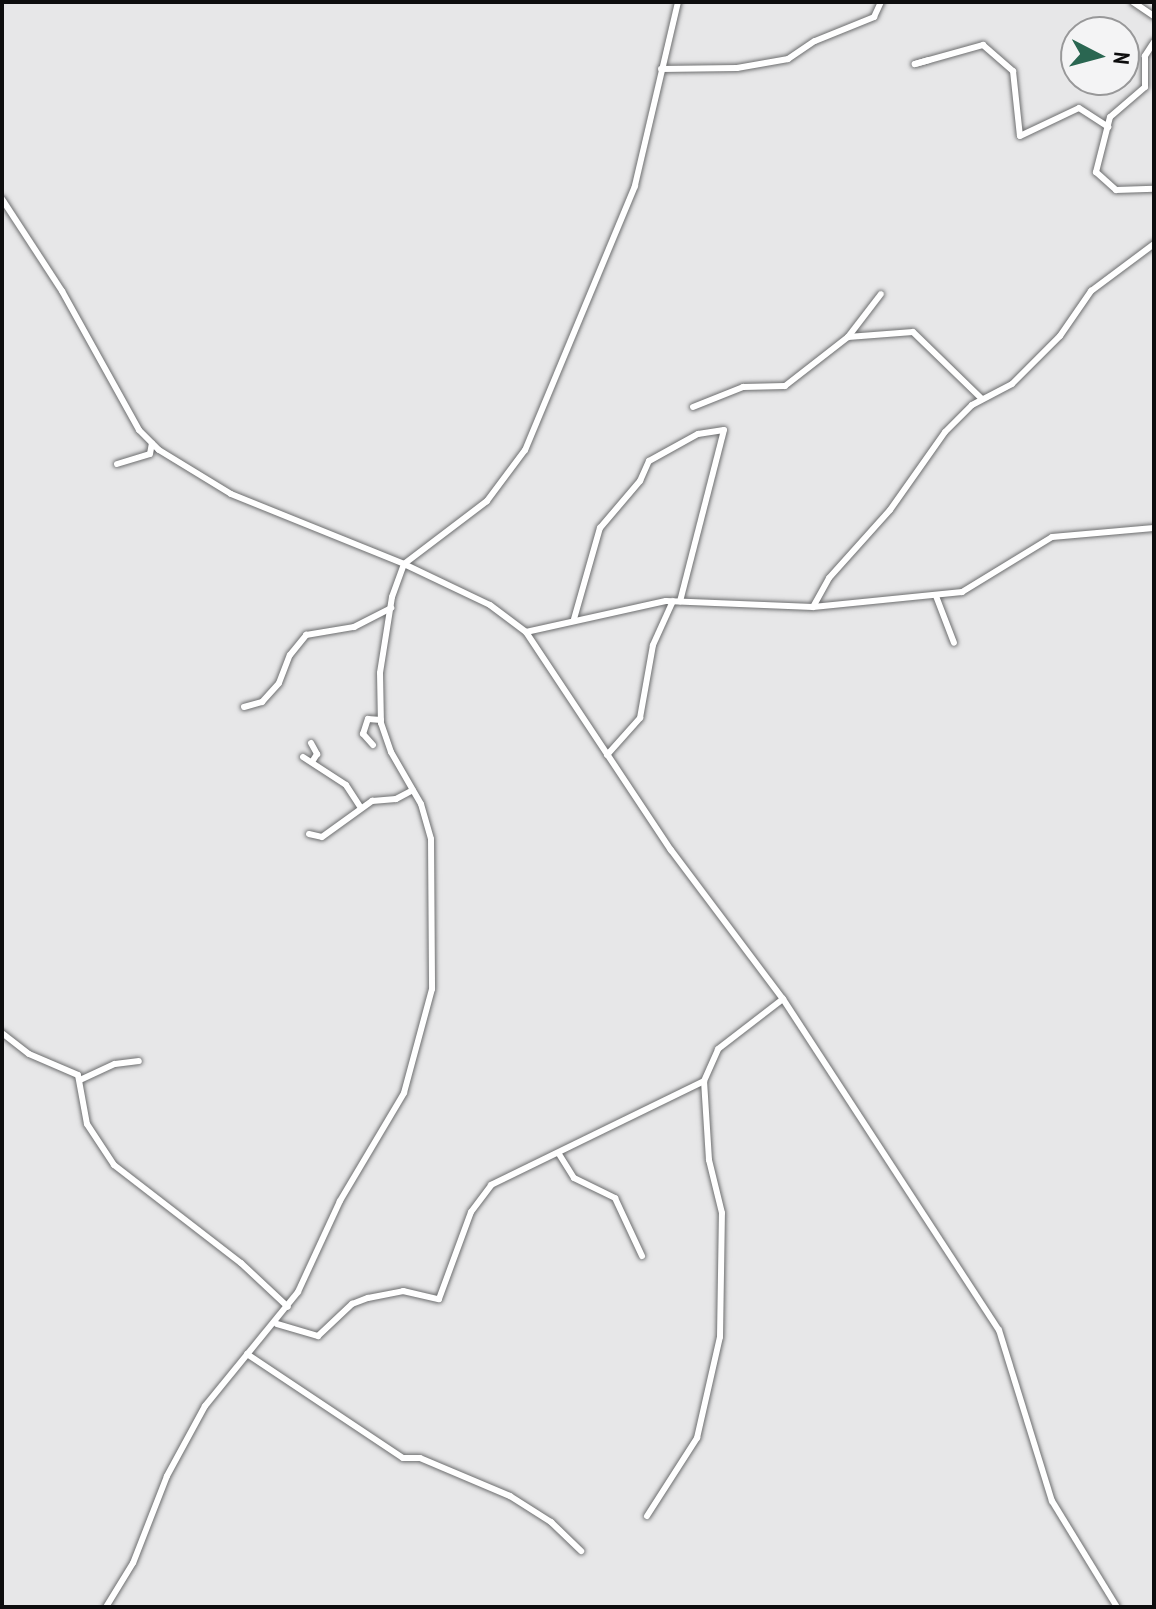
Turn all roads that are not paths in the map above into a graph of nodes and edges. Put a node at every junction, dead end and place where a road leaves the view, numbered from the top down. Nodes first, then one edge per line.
1 (678, 2) edge
2 (881, 2) edge
3 (1133, 2) edge
4 (1154, 16) edge
5 (1154, 42) edge
6 (929, 60) dead end
7 (661, 69) junction
8 (1108, 127) junction
9 (1154, 189) edge
10 (2, 199) edge
11 (1154, 244) edge
12 (881, 294) dead end
13 (848, 337) junction
14 (982, 399) junction
15 (693, 407) dead end
16 (152, 443) junction
17 (117, 464) dead end
18 (1154, 528) edge
19 (404, 564) junction
20 (936, 596) junction
21 (676, 601) junction
22 (813, 607) junction
23 (391, 608) junction
24 (574, 619) junction
25 (526, 632) junction
26 (954, 643) dead end
27 (244, 707) dead end
28 (381, 720) junction
29 (311, 743) dead end
30 (373, 745) dead end
31 (607, 755) junction
32 (303, 757) dead end
33 (312, 762) junction
34 (413, 790) junction
35 (361, 808) junction
36 (309, 834) dead end
37 (783, 999) junction
38 (2, 1033) edge
39 (139, 1061) dead end
40 (80, 1080) junction
41 (704, 1081) junction
42 (559, 1154) junction
43 (642, 1256) dead end
44 (288, 1307) junction
45 (277, 1324) junction
46 (247, 1354) junction
47 (647, 1516) dead end
48 (581, 1551) dead end
49 (106, 1607) edge
50 (1117, 1607) edge

1 - 7 street
2 - 7 street
3 - 4 street
5 - 8 street
6 - 8 street
7 - 19 street
8 - 9 street
10 - 16 street
11 - 14 street
12 - 13 street
13 - 14 street
13 - 15 street
14 - 22 street
16 - 17 street
16 - 19 street
18 - 20 street
19 - 23 street
19 - 25 street
20 - 22 street
20 - 26 street
21 - 22 street
21 - 24 street
21 - 24 street
21 - 31 street
23 - 27 street
23 - 28 street
24 - 25 street
25 - 31 street
28 - 30 street
28 - 34 street
29 - 33 street
31 - 37 street
32 - 33 street
33 - 35 street
34 - 35 street
34 - 44 street
35 - 36 street
37 - 41 street
37 - 50 street
38 - 40 street
39 - 40 street
40 - 44 street
41 - 42 street
41 - 47 street
42 - 43 street
42 - 45 street
44 - 45 street
45 - 46 street
46 - 48 street
46 - 49 street

